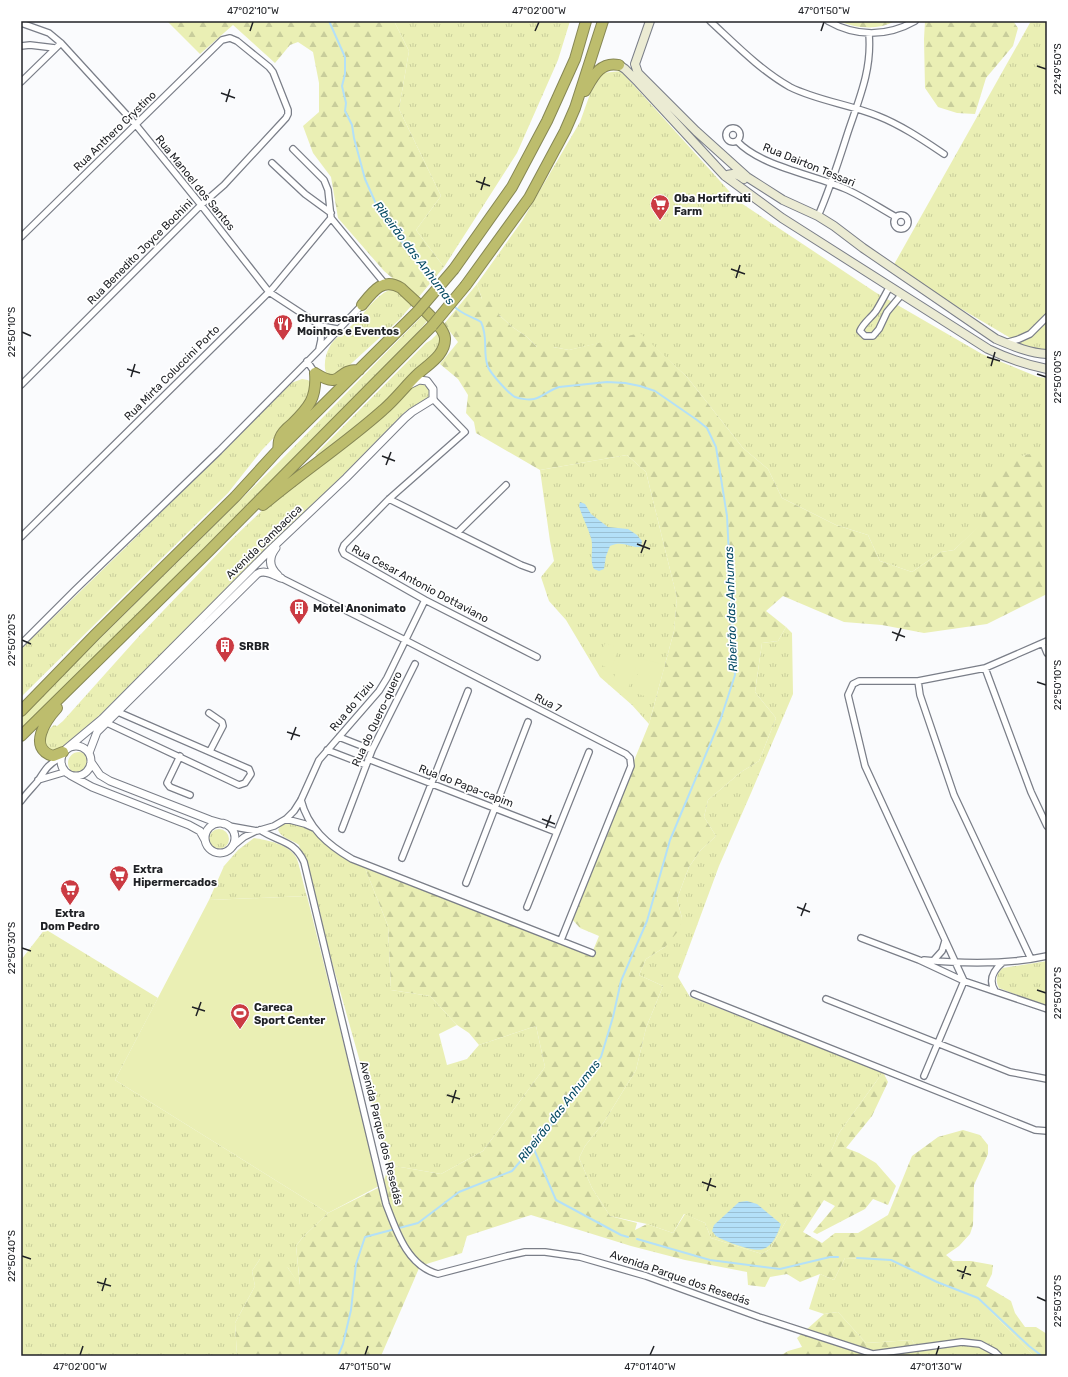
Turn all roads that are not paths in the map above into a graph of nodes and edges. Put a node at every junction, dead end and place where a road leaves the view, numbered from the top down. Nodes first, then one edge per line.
1 (586, 21) edge
2 (604, 21) edge
3 (710, 21) edge
4 (828, 21) edge
5 (915, 21) edge
6 (649, 22) edge
7 (21, 23) edge
8 (869, 34) junction
9 (222, 40) joint
10 (61, 43) junction
11 (21, 46) edge
12 (55, 48) junction
13 (635, 64) junction
14 (619, 65) junction
15 (21, 82) edge
16 (575, 108) junction
17 (856, 109) junction
18 (136, 125) junction
19 (737, 141) dead end
20 (293, 150) dead end
21 (944, 154) dead end
22 (272, 163) dead end
23 (724, 176) junction
24 (831, 183) junction
25 (763, 188) junction
26 (201, 205) junction
27 (331, 216) junction
28 (818, 216) junction
29 (896, 217) dead end
30 (21, 237) edge
31 (385, 284) junction
32 (890, 286) junction
33 (269, 292) junction
34 (902, 294) junction
35 (362, 305) joint
36 (1047, 317) edge
37 (321, 326) junction
38 (337, 329) junction
39 (1005, 343) junction
40 (318, 351) junction
41 (1047, 354) edge
42 (307, 361) junction
43 (1047, 369) edge
44 (359, 370) junction
45 (315, 373) junction
46 (21, 386) edge
47 (434, 399) junction
48 (392, 402) junction
49 (278, 450) junction
50 (506, 485) dead end
51 (389, 499) junction
52 (290, 532) junction
53 (457, 533) junction
54 (21, 537) edge
55 (208, 552) junction
56 (532, 569) dead end
57 (281, 578) junction
58 (425, 600) junction
59 (140, 618) junction
60 (405, 640) junction
61 (1045, 642) edge
62 (21, 644) edge
63 (1047, 653) edge
64 (537, 657) dead end
65 (415, 664) dead end
66 (985, 668) junction
67 (918, 681) junction
68 (468, 691) dead end
69 (25, 703) edge
70 (21, 711) edge
71 (118, 712) junction
72 (209, 713) dead end
73 (528, 722) dead end
74 (107, 723) junction
75 (21, 736) edge
76 (338, 737) junction
77 (327, 750) junction
78 (372, 750) junction
79 (210, 751) junction
80 (589, 752) dead end
81 (63, 753) junction
82 (89, 753) junction
83 (180, 756) junction
84 (368, 759) junction
85 (91, 762) junction
86 (366, 765) junction
87 (67, 773) junction
88 (38, 780) junction
89 (431, 783) junction
90 (190, 795) dead end
91 (301, 800) junction
92 (21, 802) edge
93 (495, 808) junction
94 (286, 819) junction
95 (226, 825) junction
96 (1047, 826) edge
97 (314, 828) junction
98 (342, 829) dead end
99 (259, 830) junction
100 (556, 832) junction
101 (205, 840) junction
102 (233, 846) junction
103 (402, 858) dead end
104 (466, 883) dead end
105 (527, 907) dead end
106 (861, 938) dead end
107 (560, 940) junction
108 (945, 941) junction
109 (592, 953) dead end
110 (1047, 956) edge
111 (919, 960) junction
112 (1031, 960) junction
113 (933, 961) junction
114 (955, 963) junction
115 (1002, 963) junction
116 (964, 981) junction
117 (995, 992) junction
118 (694, 994) dead end
119 (826, 999) dead end
120 (1047, 1009) edge
121 (938, 1043) junction
122 (924, 1076) dead end
123 (1047, 1079) edge
124 (1047, 1131) edge
125 (999, 1356) edge

1 - 44 highway, bridge
2 - 16 highway
3 - 17 street
4 - 8 street
5 - 8 street
6 - 13 main road
7 - 10 street, Rua Manoel dos Santos
8 - 17 street
9 - 18 street, Rua Anthero Crystino
9 - 26 street, Rua Benedito Joyce Bochini
10 - 12 street
10 - 18 street, Rua Manoel dos Santos
11 - 12 street
12 - 15 street
13 - 14 main road
13 - 25 main road
14 - 16 highway
14 - 23 main road
16 - 55 highway, bridge
17 - 21 street
17 - 24 street
18 - 26 street, Rua Manoel dos Santos
18 - 30 street, Rua Anthero Crystino
19 - 24 street, Rua Dairton Tessari
20 - 27 street
22 - 27 street
23 - 25 main road
23 - 32 main road
24 - 28 street
24 - 29 street, Rua Dairton Tessari
25 - 28 main road
26 - 33 street, Rua Manoel dos Santos
26 - 46 street, Rua Benedito Joyce Bochini
27 - 31 street
27 - 33 street, Rua Mirta Coluccini Porto
28 - 39 main road
31 - 35 highway
31 - 48 highway
32 - 34 main road
32 - 34 street
33 - 37 street, Rua Manoel dos Santos
33 - 54 street, Rua Mirta Coluccini Porto
34 - 43 main road
35 - 38 street
36 - 39 street
37 - 38 street, Rua Manoel dos Santos
37 - 40 street
38 - 40 street
39 - 41 main road
40 - 42 street
42 - 45 street
42 - 62 street
44 - 45 highway
44 - 49 highway
45 - 49 highway
47 - 48 street
47 - 51 street, Rua Cesar Antonio Dottaviano
47 - 52 street, Avenida Cambacica
48 - 55 highway
49 - 69 highway
50 - 53 street
51 - 53 street
51 - 58 street, Rua Cesar Antonio Dottaviano
52 - 57 street
52 - 81 street, Avenida Cambacica
53 - 56 street
55 - 59 highway
57 - 60 street, Rua 7
57 - 71 street, Avenida Cambacica
58 - 60 street, Rua do Tiziu
58 - 64 street, Rua Cesar Antonio Dottaviano
59 - 75 highway
59 - 81 highway
60 - 76 street, Rua do Tiziu
60 - 107 street, Rua 7
61 - 63 street
61 - 66 street
65 - 78 street, Rua do Quero-quero
66 - 67 street
66 - 96 street
67 - 108 street
67 - 112 street
68 - 89 street
69 - 70 highway
71 - 74 street, Avenida Cambacica
71 - 79 street
72 - 79 street
73 - 93 street
74 - 82 street, Avenida Cambacica
74 - 83 street
76 - 77 street, Rua do Tiziu
76 - 78 street
77 - 86 street
77 - 91 street, Rua do Tiziu
78 - 84 street, Rua do Quero-quero
79 - 83 street
80 - 100 street
81 - 82 street
81 - 87 street
81 - 88 street
82 - 85 street
83 - 90 street
84 - 86 street, Rua do Quero-quero
84 - 89 street, Rua do Papa-capim
85 - 87 street
85 - 95 street
86 - 98 street, Rua do Quero-quero
87 - 88 street
87 - 101 street
88 - 92 street
89 - 93 street, Rua do Papa-capim
89 - 103 street
91 - 94 street, Rua do Tiziu
91 - 97 street
93 - 100 street, Rua do Papa-capim
93 - 104 street
94 - 97 street
94 - 99 street, Rua do Tiziu
95 - 99 street, Rua do Tiziu
95 - 101 street
95 - 102 street
97 - 107 street
99 - 102 street
99 - 125 street, Avenida Parque dos Resedás
100 - 105 street
101 - 102 street
106 - 111 street
107 - 109 street
108 - 113 street
108 - 114 street
110 - 112 street
111 - 113 street
111 - 116 street
112 - 115 street
113 - 114 street
114 - 115 street
114 - 116 street
115 - 117 street
116 - 117 street
116 - 121 street
117 - 120 street
118 - 124 street
119 - 121 street
121 - 122 street
121 - 123 street

